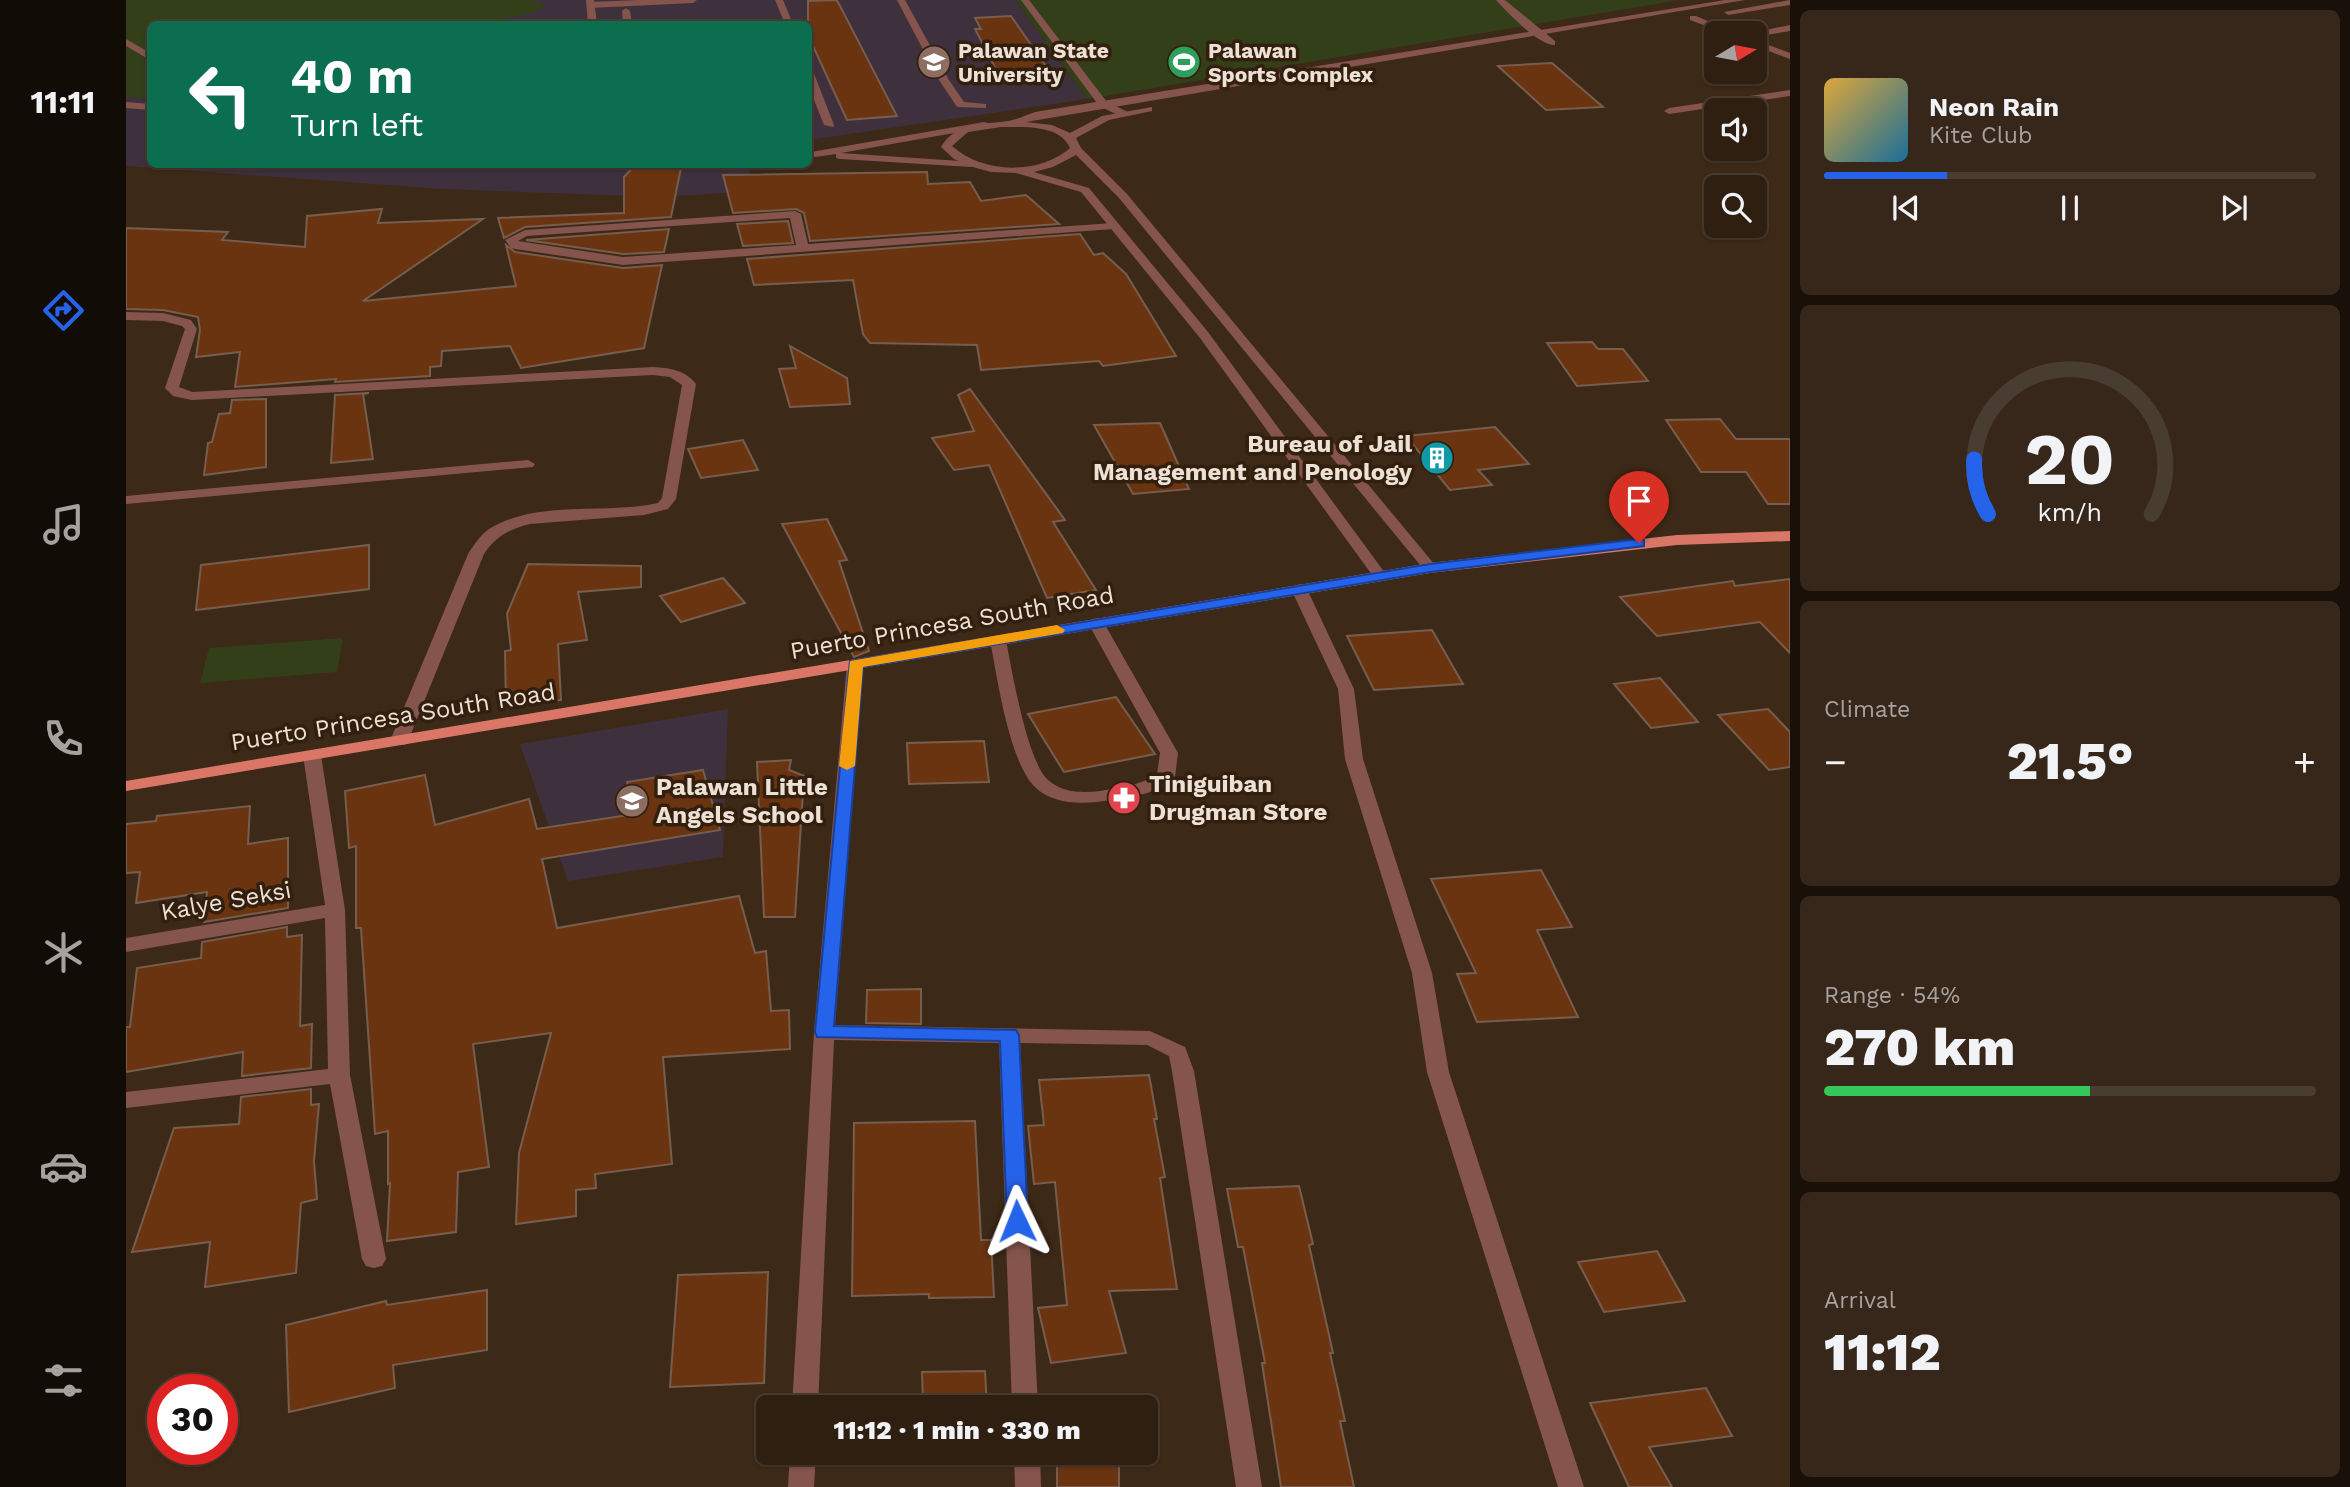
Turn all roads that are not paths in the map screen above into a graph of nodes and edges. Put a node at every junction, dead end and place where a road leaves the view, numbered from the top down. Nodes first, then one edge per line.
1 (693, 0) edge
2 (779, 0) edge
3 (901, 0) edge
4 (1025, 0) edge
5 (1500, 0) edge
6 (1741, 0) edge
7 (1790, 2) edge
8 (590, 3) edge
9 (626, 11) dead end
10 (1693, 18) junction
11 (593, 21) edge
12 (628, 21) edge
13 (788, 21) edge
14 (1704, 22) edge
15 (1790, 29) edge
16 (1768, 32) edge
17 (1538, 34) junction
18 (1578, 38) dead end
19 (1565, 40) dead end
20 (1790, 41) edge
21 (126, 42) edge
22 (1552, 43) junction
23 (1768, 43) edge
24 (1534, 46) dead end
25 (1768, 47) edge
26 (147, 55) edge
27 (1790, 56) edge
28 (1371, 72) dead end
29 (812, 81) edge
30 (1790, 93) edge
31 (1103, 104) junction
32 (126, 105) edge
33 (982, 106) dead end
34 (147, 107) edge
35 (1669, 111) dead end
36 (1124, 114) junction
37 (1010, 124) junction
38 (829, 125) dead end
39 (986, 125) junction
40 (1073, 143) junction
41 (812, 155) edge
42 (812, 155) edge
43 (971, 164) junction
44 (1017, 170) junction
45 (1113, 226) junction
46 (803, 249) junction
47 (126, 316) edge
48 (528, 464) dead end
49 (126, 500) edge
50 (1790, 536) edge
51 (1430, 568) junction
52 (1380, 576) junction
53 (1299, 589) junction
54 (1096, 623) junction
55 (998, 640) junction
56 (855, 664) junction
57 (399, 741) junction
58 (312, 755) junction
59 (126, 786) edge
60 (335, 910) junction
61 (126, 945) edge
62 (824, 1032) junction
63 (1009, 1035) junction
64 (339, 1075) junction
65 (126, 1100) edge
66 (374, 1259) dead end
67 (806, 1395) edge
68 (1024, 1395) edge
69 (802, 1465) edge
70 (1027, 1465) edge
71 (801, 1487) edge
72 (1028, 1487) edge
73 (1248, 1487) edge
74 (1571, 1487) edge

1 - 8 street
2 - 13 street
3 - 33 street
4 - 31 street
5 - 17 street
6 - 17 street
7 - 10 street
8 - 11 street
9 - 12 street
10 - 14 street
10 - 18 street
15 - 16 street
17 - 22 street
17 - 31 street
19 - 22 street
20 - 23 street
21 - 26 street
22 - 24 street
25 - 27 street
28 - 36 street
29 - 38 street
30 - 35 street
31 - 36 street
31 - 37 street
32 - 34 street
36 - 40 street
37 - 39 street
37 - 40 street
39 - 41 street
39 - 43 street
40 - 44 street
40 - 51 street
42 - 43 street
43 - 44 street
44 - 45 street
45 - 46 street
45 - 52 street
46 - 46 street
47 - 57 street
48 - 49 street
50 - 51 main road, Puerto Princesa South Road
51 - 52 main road, Puerto Princesa South Road
52 - 53 main road, Puerto Princesa South Road
53 - 54 main road, Puerto Princesa South Road
53 - 74 street
54 - 55 main road, Puerto Princesa South Road
54 - 55 street
55 - 56 main road, Puerto Princesa South Road
56 - 57 main road, Puerto Princesa South Road
56 - 62 street
57 - 58 main road, Puerto Princesa South Road
58 - 59 main road, Puerto Princesa South Road
58 - 60 street
60 - 61 street, Kalye Seksi
60 - 64 street
62 - 63 street
62 - 67 street
63 - 68 street
63 - 73 street
64 - 65 street
64 - 66 street
69 - 71 street
70 - 72 street

